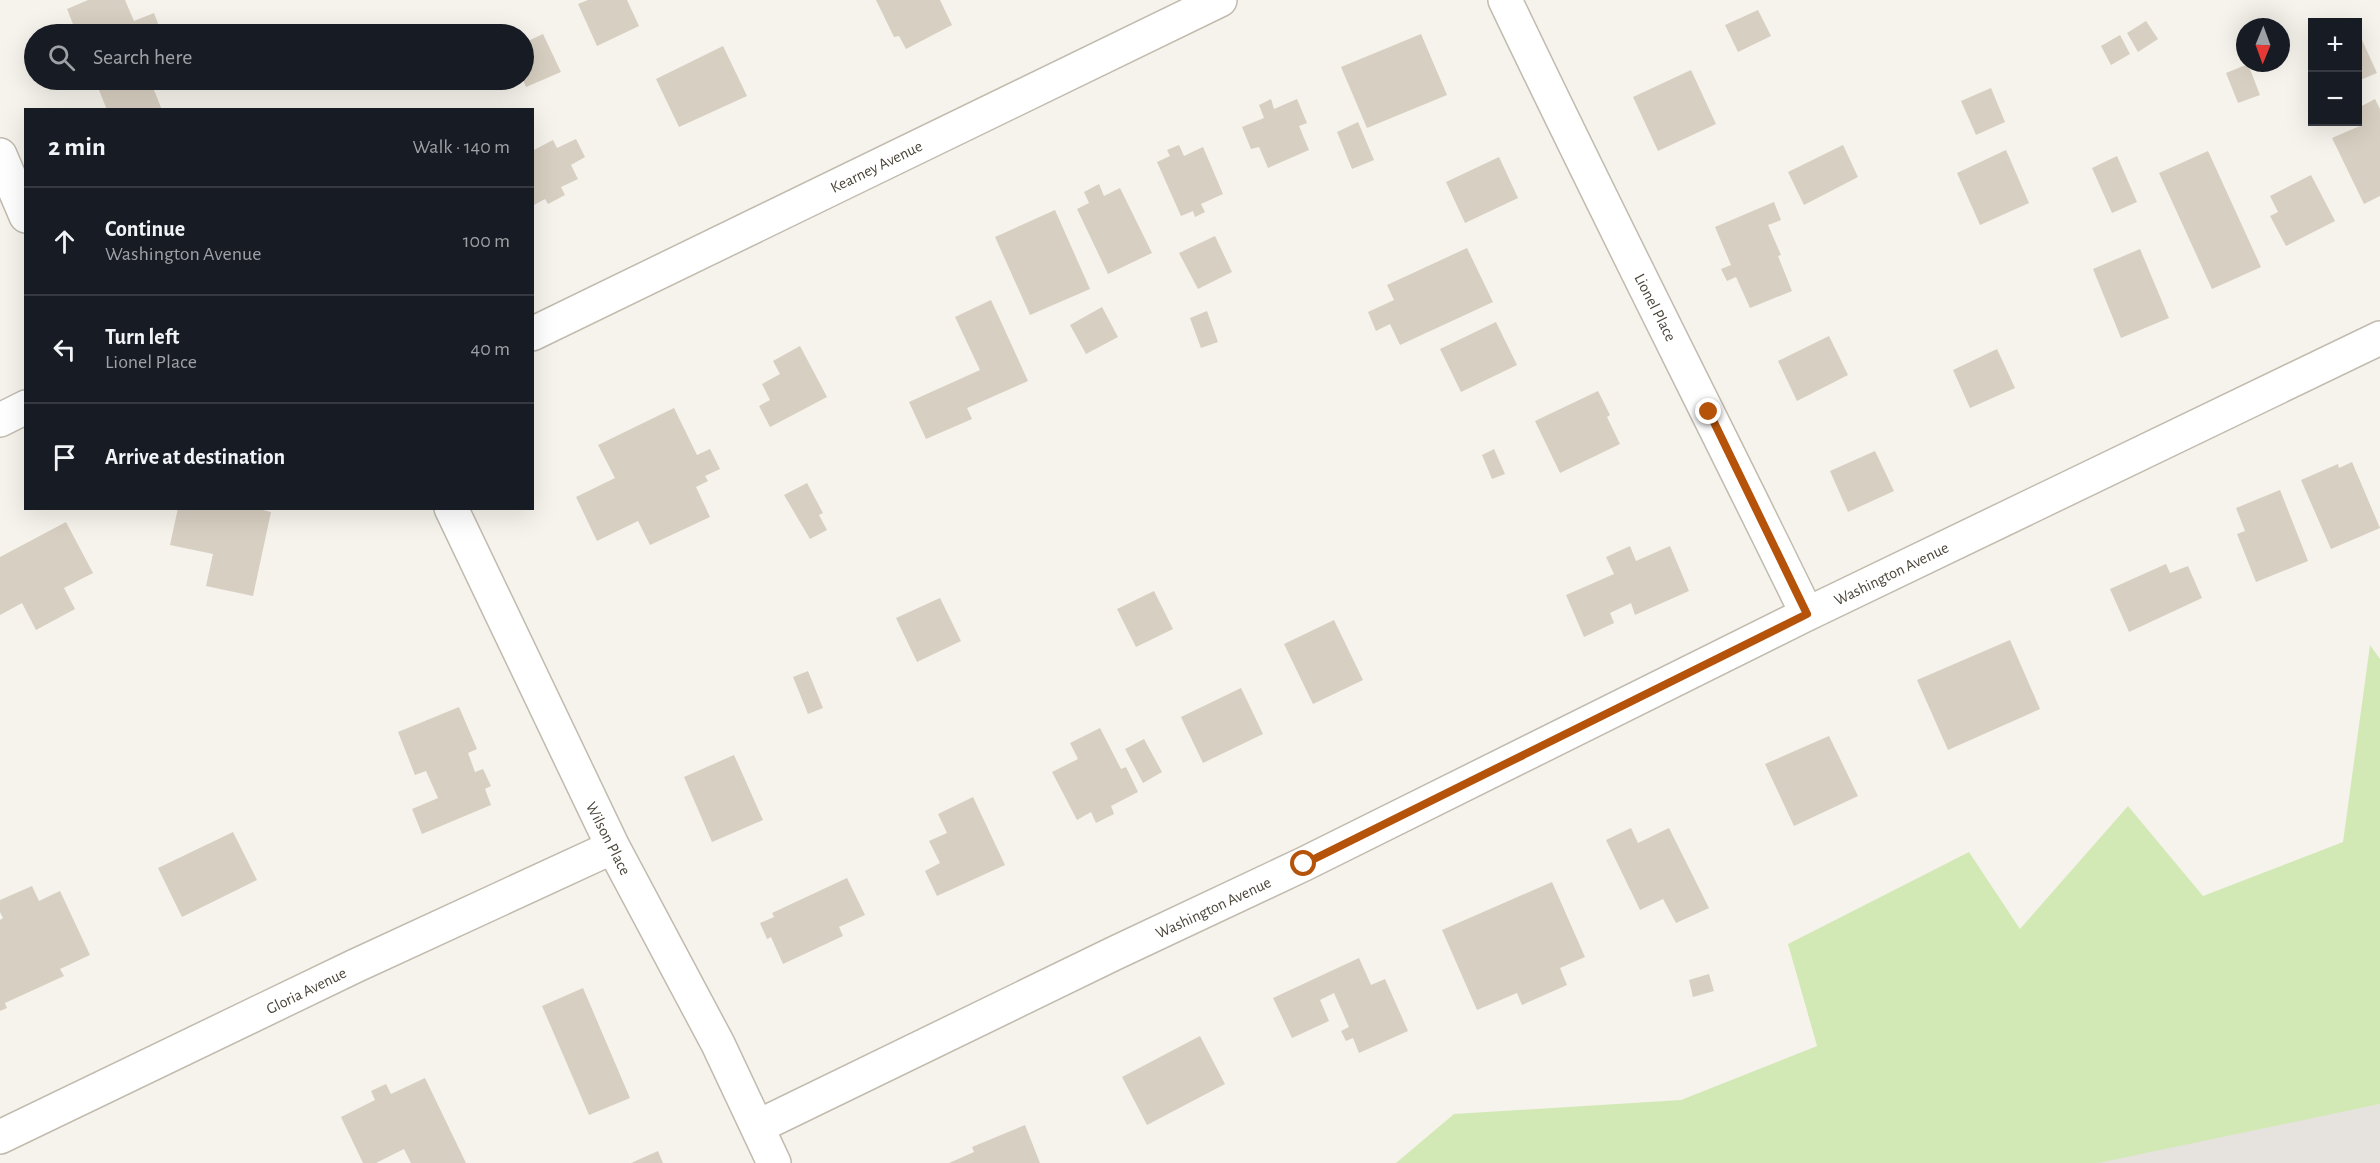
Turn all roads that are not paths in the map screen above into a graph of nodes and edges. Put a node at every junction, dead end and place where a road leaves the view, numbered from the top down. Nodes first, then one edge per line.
1 (1220, 0) edge
2 (1505, 0) edge
3 (0, 155) edge
4 (24, 211) edge
5 (534, 333) edge
6 (2380, 338) edge
7 (24, 408) edge
8 (0, 420) edge
9 (452, 510) edge
10 (1807, 614) junction
11 (613, 847) junction
12 (757, 1127) junction
13 (0, 1137) edge
14 (774, 1163) edge

1 - 5 street, Kearney Avenue
2 - 10 street, Lionel Place
3 - 4 street
6 - 10 street, Washington Avenue
7 - 8 street
9 - 11 street, Wilson Place
10 - 12 street, Washington Avenue
11 - 12 street, Wilson Place
11 - 13 street, Gloria Avenue
12 - 14 street, Wilson Place

